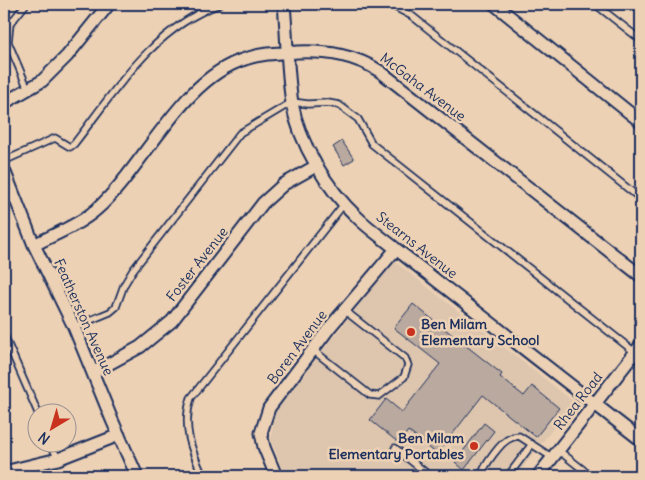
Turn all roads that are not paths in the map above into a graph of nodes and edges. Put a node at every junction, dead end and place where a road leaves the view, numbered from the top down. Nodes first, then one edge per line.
1 (26, 4) edge
2 (109, 4) edge
3 (220, 4) edge
4 (284, 4) edge
5 (389, 4) edge
6 (494, 4) edge
7 (595, 4) edge
8 (641, 40) edge
9 (288, 52) junction
10 (28, 89) junction
11 (292, 102) junction
12 (4, 103) edge
13 (641, 122) edge
14 (4, 161) edge
15 (316, 166) junction
16 (4, 170) edge
17 (641, 199) edge
18 (344, 204) junction
19 (34, 245) junction
20 (396, 249) junction
21 (641, 276) edge
22 (344, 310) junction
23 (74, 327) junction
24 (4, 335) edge
25 (313, 350) junction
26 (639, 352) edge
27 (94, 372) junction
28 (34, 402) edge
29 (594, 403) junction
30 (119, 435) junction
31 (641, 440) edge
32 (532, 444) junction
33 (395, 448) dead end
34 (55, 452) edge
35 (556, 454) junction
36 (58, 459) junction
37 (4, 472) edge
38 (137, 476) edge
39 (203, 476) edge
40 (276, 476) edge
41 (430, 476) edge
42 (481, 476) edge
43 (508, 476) edge
44 (538, 476) edge
45 (591, 476) edge

1 - 10 lane
2 - 10 street
3 - 14 lane
4 - 9 street, Stearns Avenue
5 - 17 lane
6 - 13 street
7 - 8 lane
9 - 11 street, Stearns Avenue
9 - 19 street, McGaha Avenue
9 - 21 street, McGaha Avenue
10 - 12 street
11 - 15 street, Stearns Avenue
11 - 23 lane
11 - 26 lane
15 - 18 street, Stearns Avenue
15 - 27 street, Foster Avenue
16 - 19 street, Featherston Avenue
18 - 20 street, Stearns Avenue
18 - 39 lane
19 - 23 street, Featherston Avenue
20 - 22 street, Boren Avenue
20 - 29 street, Stearns Avenue
22 - 25 street, Boren Avenue
22 - 25 lane
23 - 27 street, Featherston Avenue
24 - 28 lane
25 - 40 street, Boren Avenue
26 - 29 street, Rhea Road
27 - 30 street, Featherston Avenue
29 - 31 street, Stearns Avenue
29 - 35 street, Rhea Road
30 - 36 street
30 - 38 street, Featherston Avenue
32 - 35 lane
32 - 42 lane
32 - 43 lane
33 - 41 lane
34 - 36 lane
35 - 44 street, Rhea Road
35 - 45 lane
36 - 37 street

